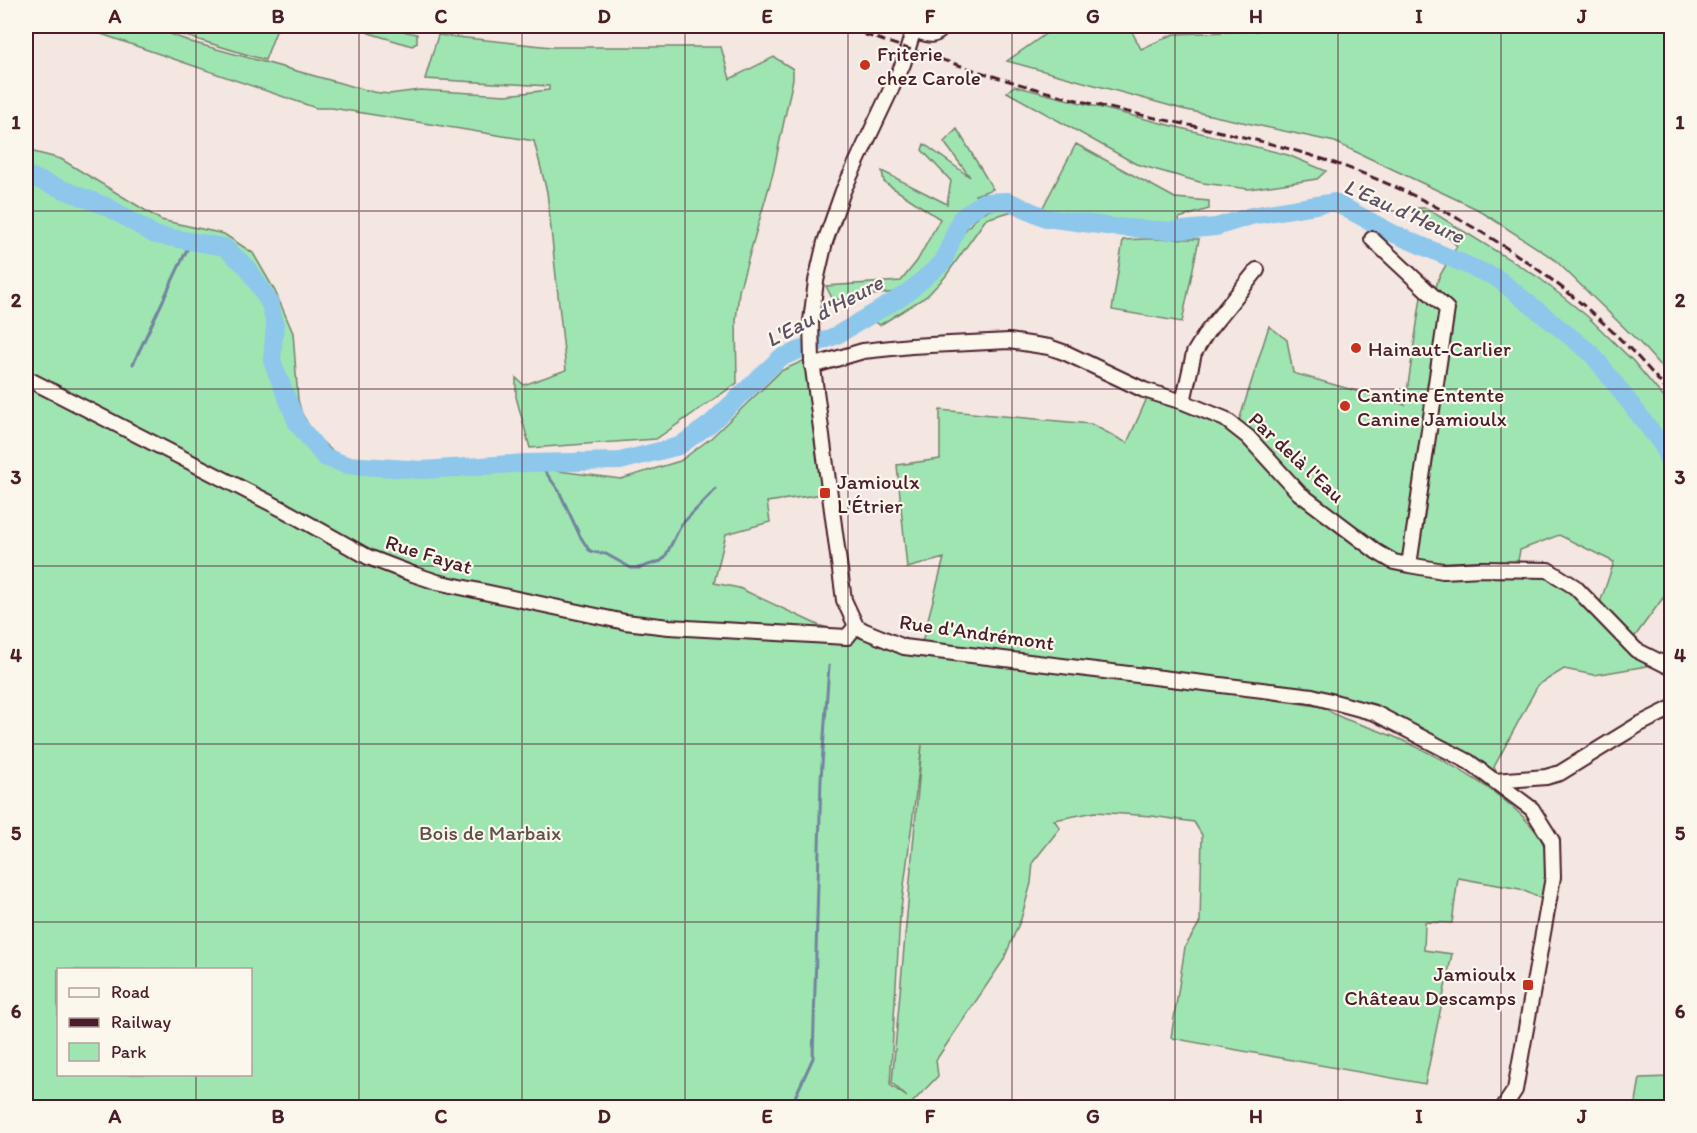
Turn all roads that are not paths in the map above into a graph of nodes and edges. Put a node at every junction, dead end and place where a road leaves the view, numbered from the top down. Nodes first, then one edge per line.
1 (944, 26) edge
2 (915, 28) edge
3 (1372, 239) dead end
4 (1257, 270) dead end
5 (812, 363) junction
6 (26, 378) edge
7 (1183, 402) junction
8 (1408, 565) junction
9 (856, 626) junction
10 (1671, 668) edge
11 (1671, 708) edge
12 (1494, 781) junction
13 (1503, 1107) edge

1 - 2 street
2 - 5 street
3 - 8 street
4 - 7 street
5 - 7 street, Par delà l'Eau
5 - 9 street
6 - 9 street, Rue Fayat
7 - 8 street, Par delà l'Eau
8 - 10 street, Par delà l'Eau
9 - 12 street, Rue d'Andrémont
11 - 12 street
12 - 13 street, Rue d'Andrémont

